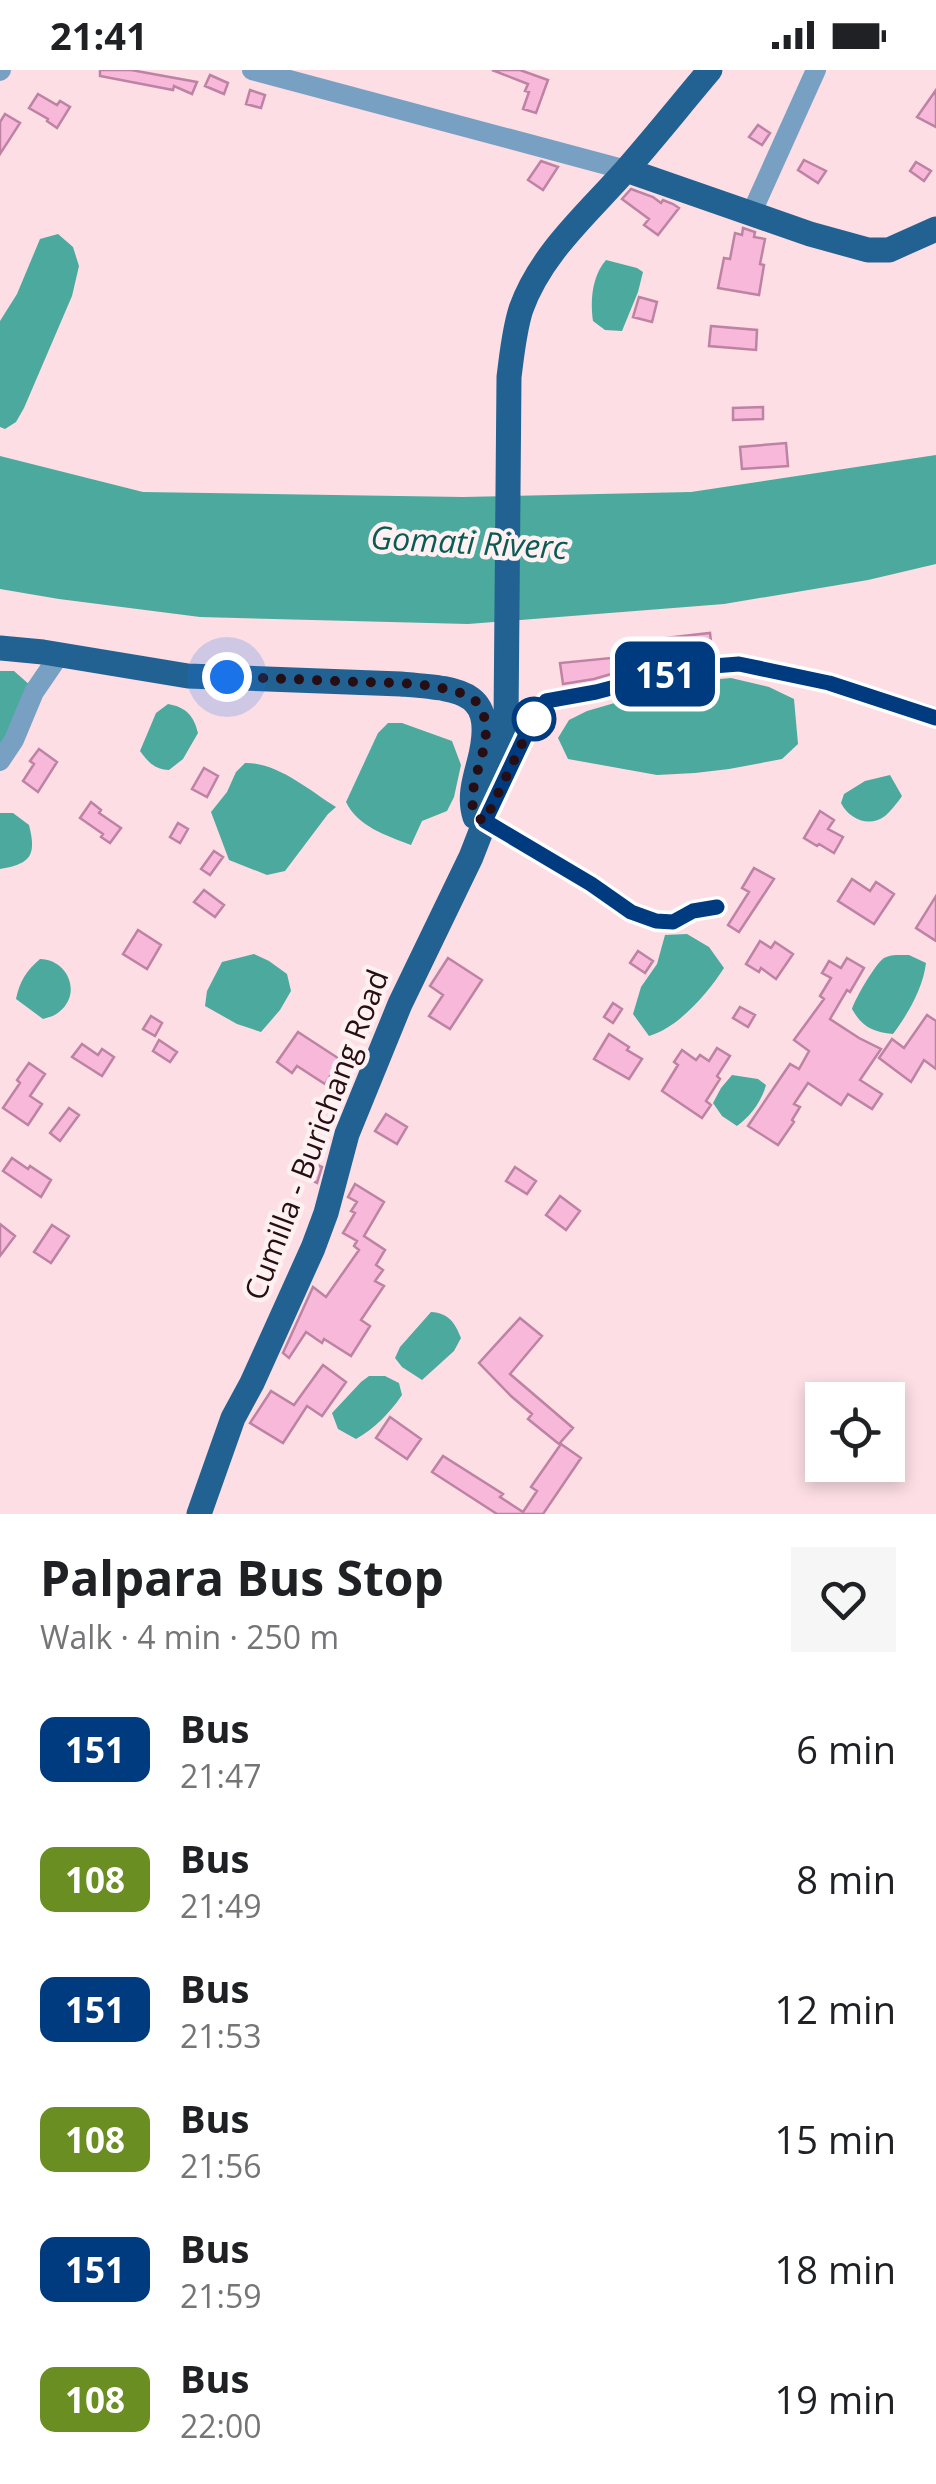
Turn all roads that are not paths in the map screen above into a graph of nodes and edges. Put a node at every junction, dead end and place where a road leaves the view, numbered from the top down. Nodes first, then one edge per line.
1 (252, 70) edge
2 (710, 70) edge
3 (816, 70) edge
4 (626, 170) junction
5 (752, 214) junction
6 (936, 229) edge
7 (0, 648) edge
8 (60, 654) junction
9 (936, 718) edge
10 (0, 761) edge
11 (485, 821) junction
12 (717, 907) dead end
13 (199, 1514) edge

1 - 4 street
2 - 4 main road, Cumilla - Burichang Road
3 - 5 street
4 - 5 main road
4 - 11 main road, Cumilla - Burichang Road
5 - 6 main road
7 - 8 main road
8 - 10 street
8 - 11 main road
9 - 11 street
11 - 12 street
11 - 13 main road, Cumilla - Burichang Road

